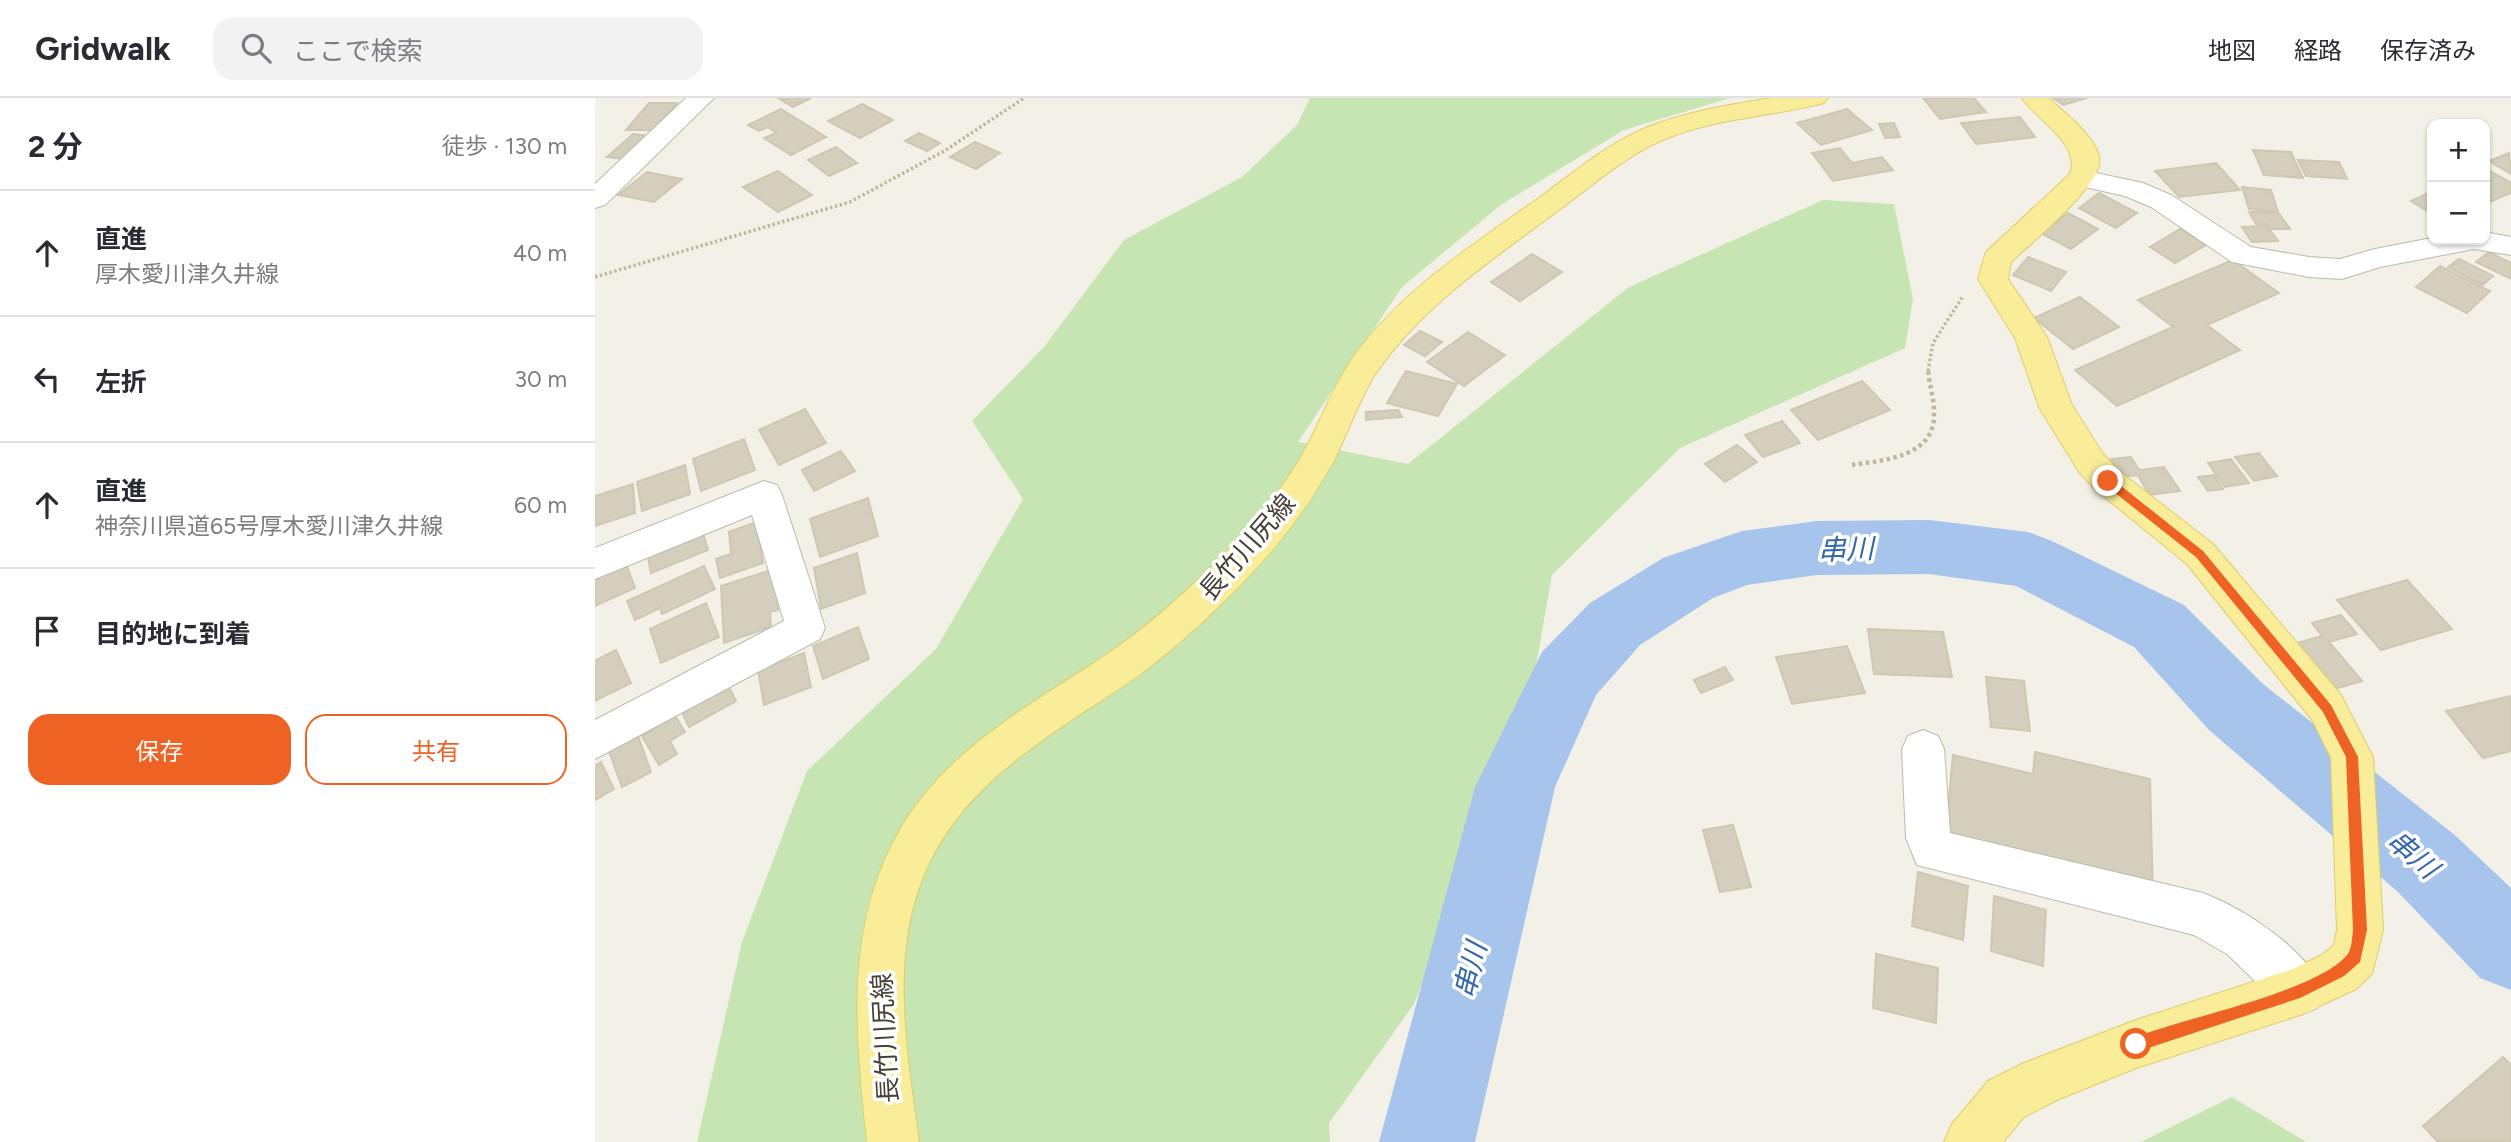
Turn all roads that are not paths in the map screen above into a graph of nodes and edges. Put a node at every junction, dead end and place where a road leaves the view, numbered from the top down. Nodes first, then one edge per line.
1 (701, 98) edge
2 (1815, 98) edge
3 (2035, 98) edge
4 (2082, 178) junction
5 (595, 199) edge
6 (2490, 243) edge
7 (2446, 245) edge
8 (2511, 246) edge
9 (595, 564) edge
10 (595, 741) edge
11 (1923, 749) dead end
12 (2300, 991) junction
13 (893, 1142) edge
14 (1969, 1142) edge

1 - 5 street
2 - 13 main road, 長竹川尻線
3 - 4 main road
4 - 7 street
4 - 12 main road
6 - 8 street
9 - 10 street
11 - 12 street
12 - 14 main road

